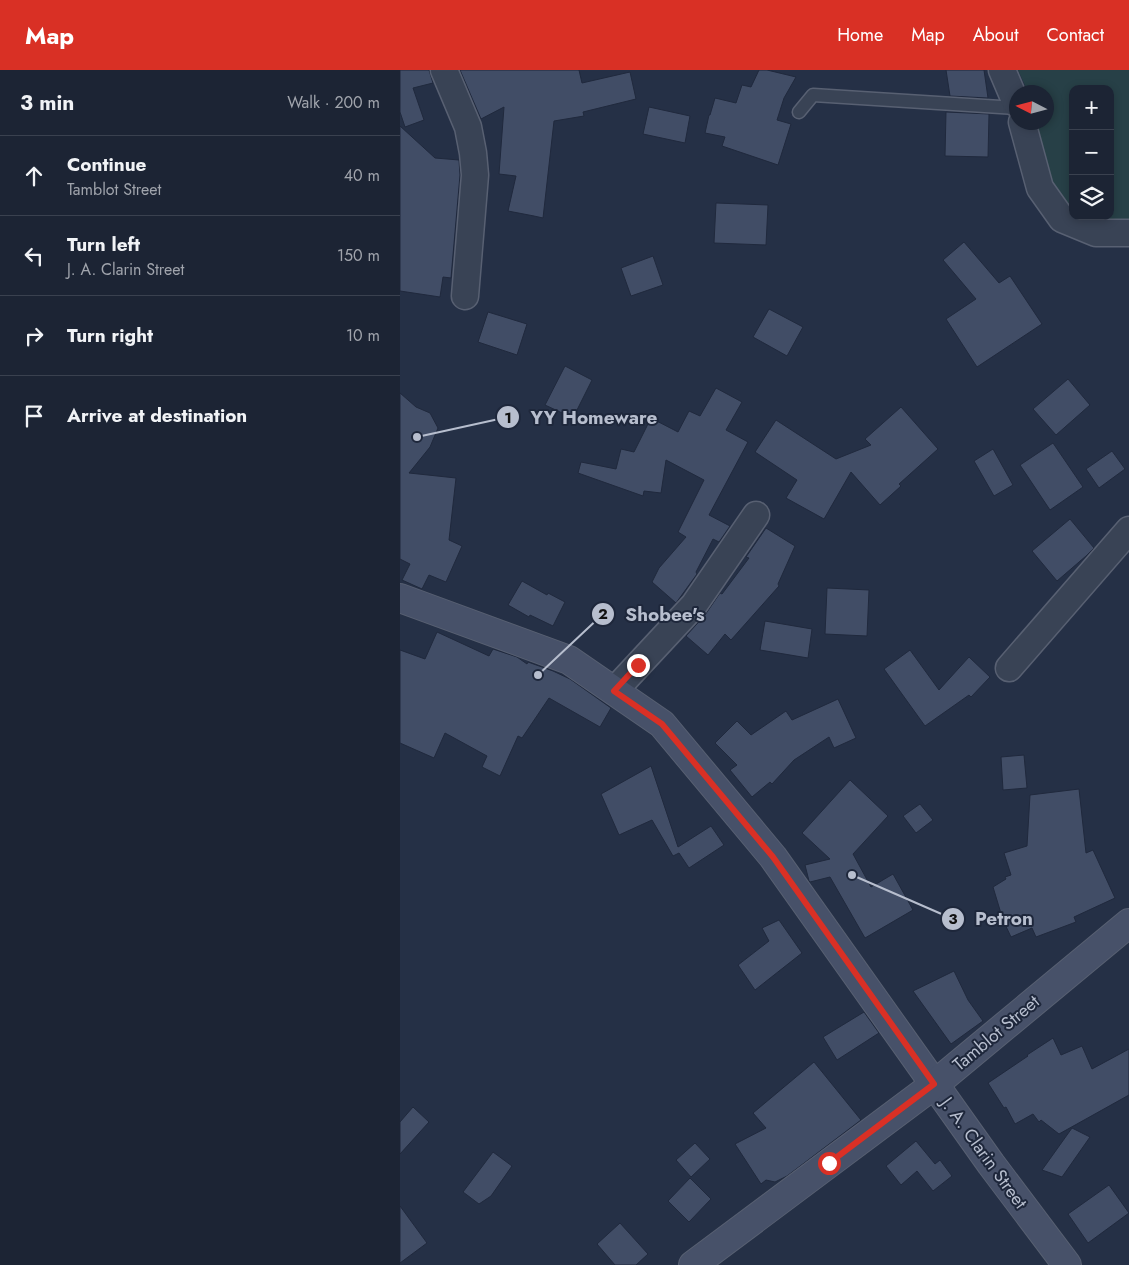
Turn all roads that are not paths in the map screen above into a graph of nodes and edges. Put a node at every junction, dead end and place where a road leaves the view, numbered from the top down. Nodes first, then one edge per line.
1 (444, 70) edge
2 (1002, 70) edge
3 (1009, 87) edge
4 (1009, 108) edge
5 (799, 112) dead end
6 (1024, 130) edge
7 (1129, 233) edge
8 (465, 296) dead end
9 (756, 515) dead end
10 (1129, 530) edge
11 (400, 598) edge
12 (1009, 668) dead end
13 (614, 691) junction
14 (1129, 922) edge
15 (934, 1084) junction
16 (693, 1265) edge
17 (1066, 1265) edge

1 - 8 street
2 - 3 street
4 - 5 lane
6 - 7 street
9 - 13 street
10 - 12 street
11 - 13 main road, J. A. Clarin Street
13 - 15 main road, J. A. Clarin Street
14 - 15 main road, Tamblot Street
15 - 16 main road, Tamblot Street
15 - 17 main road, J. A. Clarin Street

